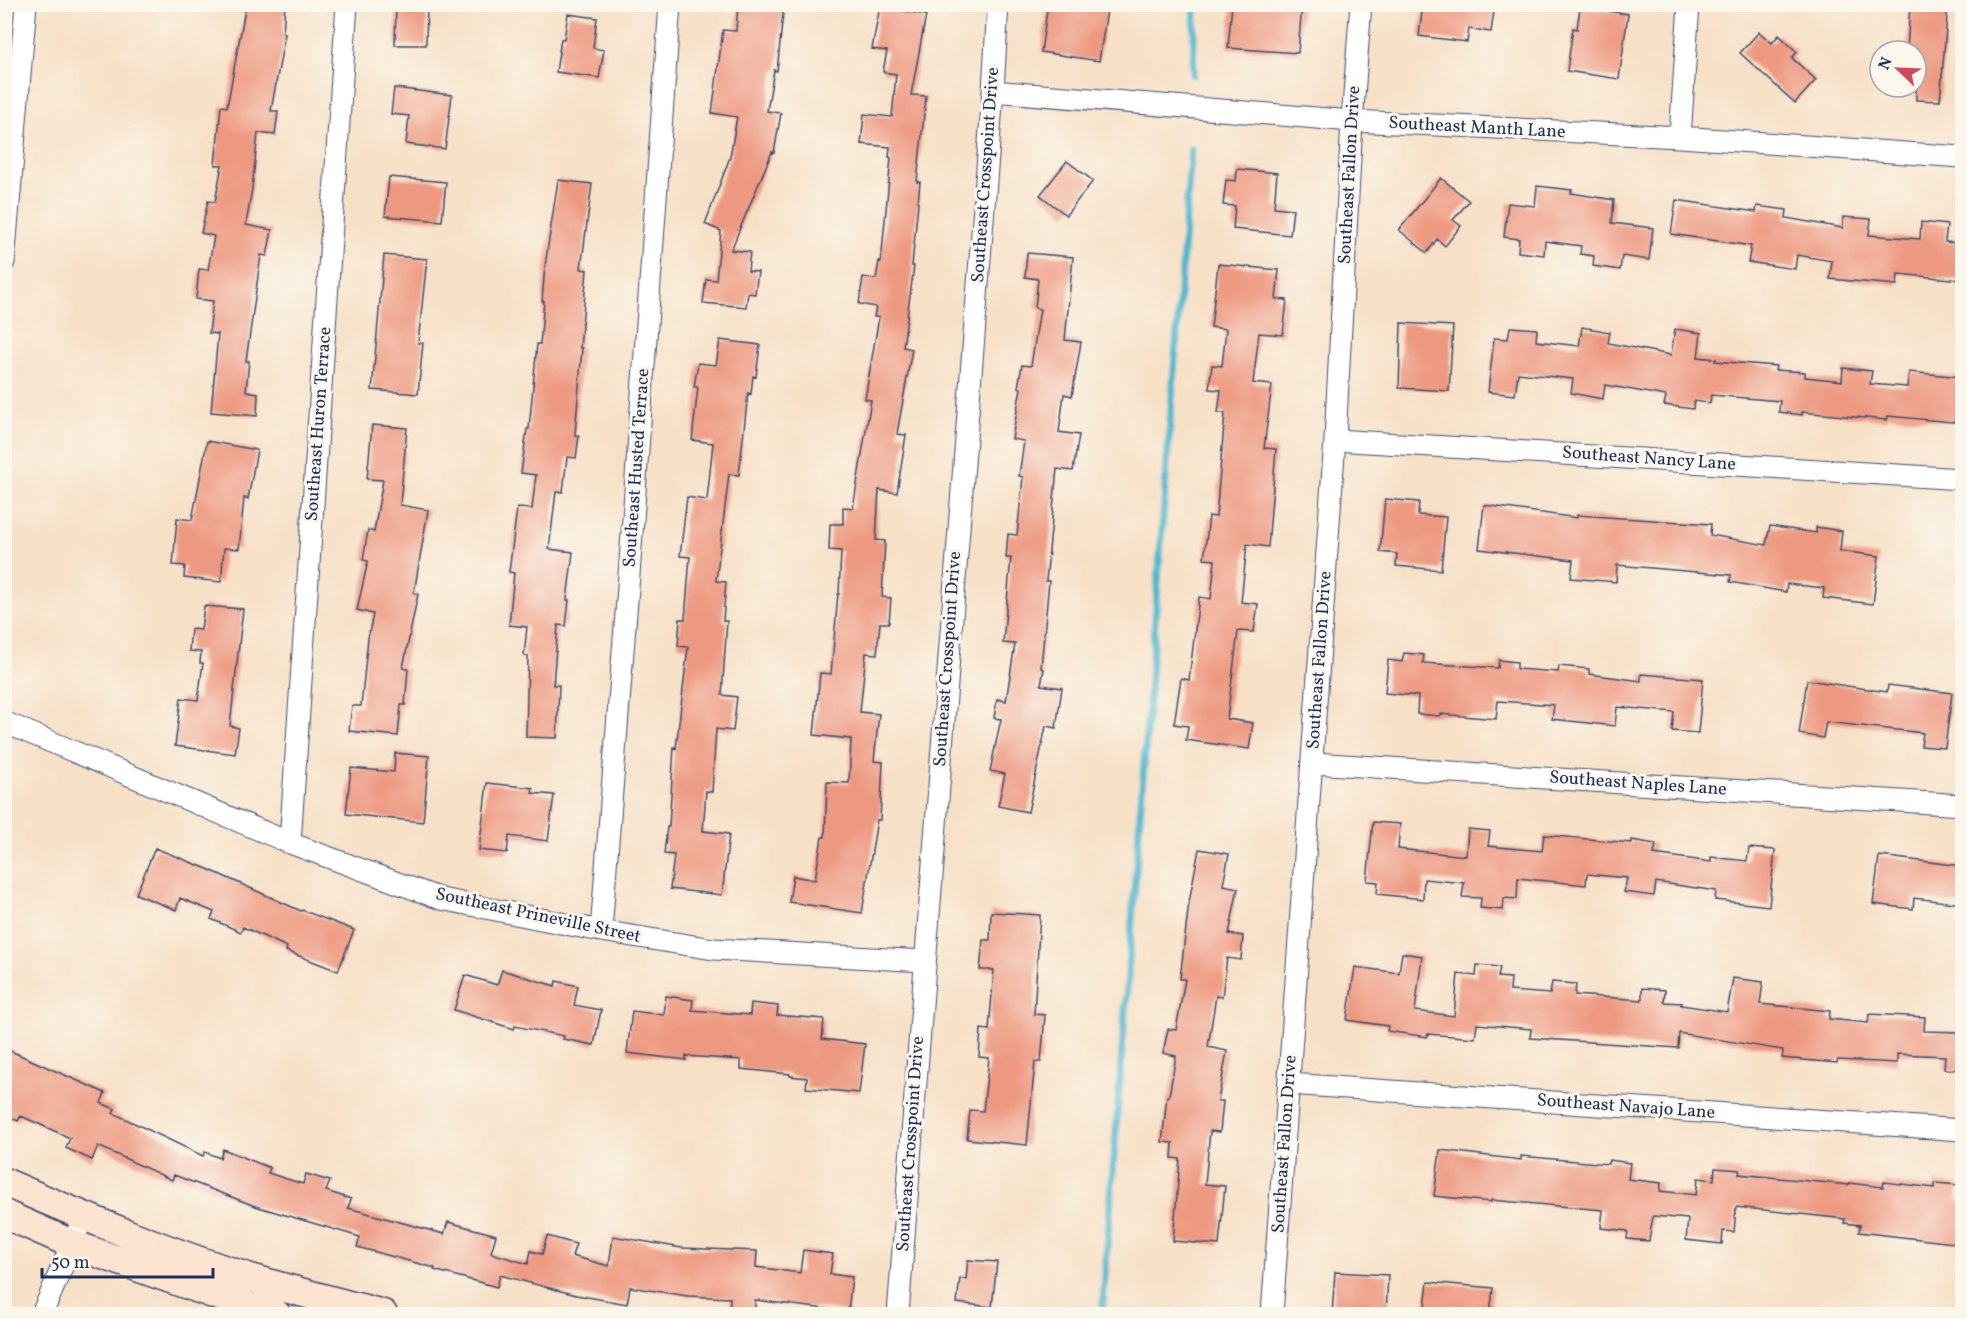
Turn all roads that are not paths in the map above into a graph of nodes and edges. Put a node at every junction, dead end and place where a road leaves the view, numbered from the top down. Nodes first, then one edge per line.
1 (26, 4) edge
2 (347, 4) edge
3 (670, 4) edge
4 (998, 4) edge
5 (1361, 4) edge
6 (1689, 4) edge
7 (993, 91) junction
8 (1352, 122) junction
9 (1680, 137) junction
10 (1962, 157) edge
11 (4, 262) edge
12 (1335, 440) junction
13 (1962, 479) edge
14 (4, 722) edge
15 (1313, 763) junction
16 (1962, 806) edge
17 (290, 843) junction
18 (601, 931) junction
19 (924, 961) junction
20 (1289, 1084) junction
21 (1962, 1130) edge
22 (4, 1182) edge
23 (4, 1214) edge
24 (84, 1216) junction
25 (72, 1244) junction
26 (42, 1314) edge
27 (276, 1314) edge
28 (383, 1314) edge
29 (898, 1314) edge
30 (1272, 1314) edge

1 - 11 street
2 - 17 street, Southeast Huron Terrace
3 - 18 street, Southeast Husted Terrace
4 - 7 street, Southeast Crosspoint Drive
5 - 8 street, Southeast Fallon Drive
6 - 9 street
7 - 8 street, Southeast Manth Lane
7 - 19 street, Southeast Crosspoint Drive
8 - 9 street, Southeast Manth Lane
8 - 12 street, Southeast Fallon Drive
9 - 10 street, Southeast Manth Lane
12 - 13 street, Southeast Nancy Lane
12 - 15 street, Southeast Fallon Drive
14 - 17 street, Southeast Prineville Street
15 - 16 street, Southeast Naples Lane
15 - 20 street, Southeast Fallon Drive
17 - 18 street, Southeast Prineville Street
18 - 19 street, Southeast Prineville Street
19 - 29 street, Southeast Crosspoint Drive
20 - 21 street, Southeast Navajo Lane
20 - 30 street, Southeast Fallon Drive
22 - 24 street
23 - 25 street
24 - 25 street
24 - 28 street
25 - 26 street
25 - 27 street

